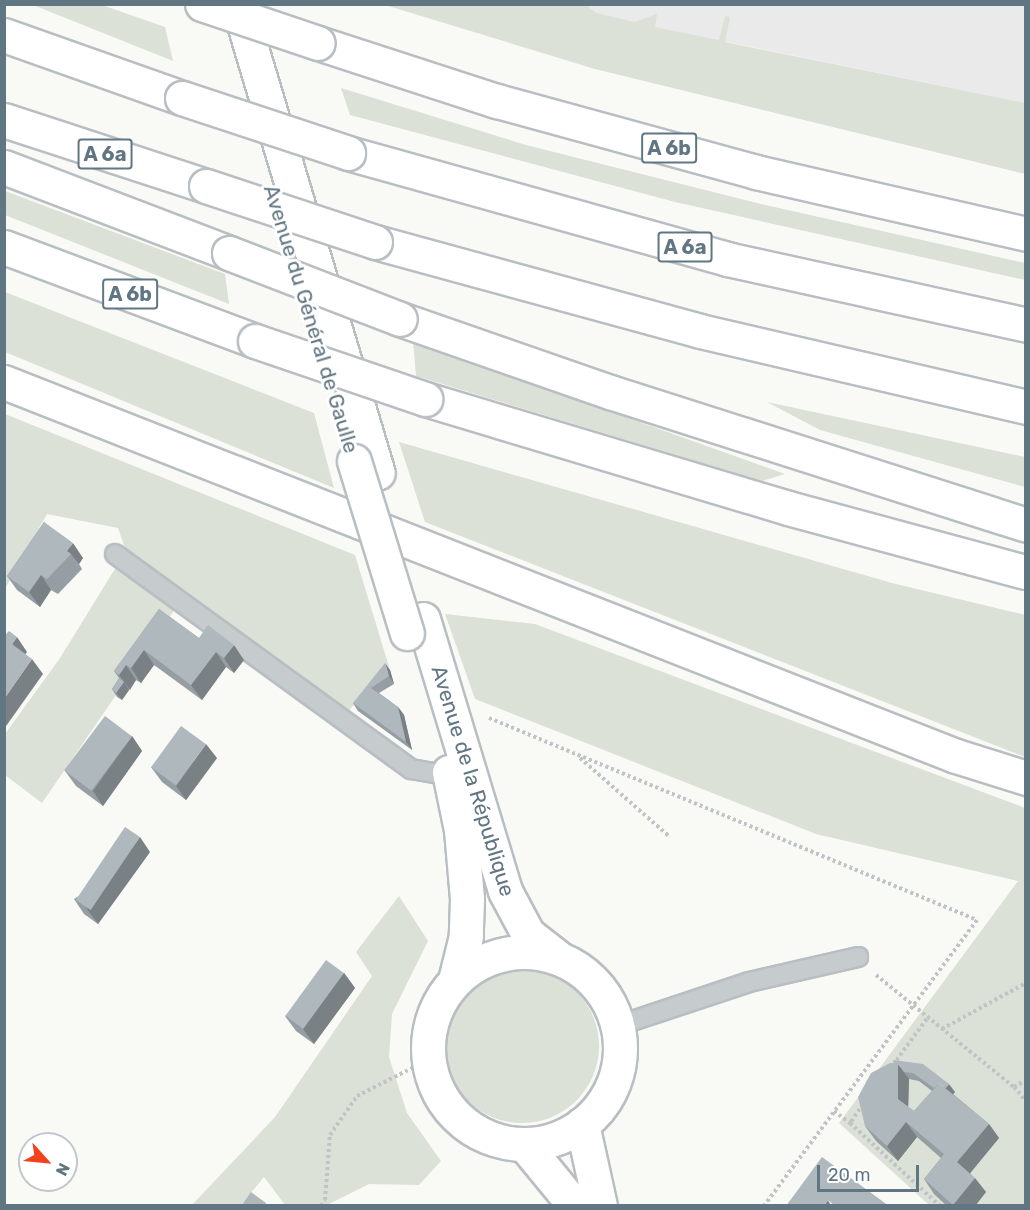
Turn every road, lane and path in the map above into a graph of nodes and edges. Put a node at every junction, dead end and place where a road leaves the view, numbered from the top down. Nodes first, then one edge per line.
1 (202, 4) edge
2 (216, 4) edge
3 (238, 4) edge
4 (4, 35) edge
5 (4, 120) edge
6 (4, 166) edge
7 (1026, 234) edge
8 (4, 247) edge
9 (1026, 325) edge
10 (4, 382) edge
11 (1026, 407) edge
12 (366, 467) junction
13 (1026, 525) edge
14 (115, 554) dead end
15 (1026, 572) edge
16 (415, 626) junction
17 (449, 701) junction
18 (575, 754) junction
19 (461, 776) junction
20 (1026, 778) edge
21 (670, 837) dead end
22 (858, 957) joint
23 (561, 959) junction
24 (455, 980) junction
25 (1026, 983) edge
26 (912, 1005) junction
27 (928, 1017) junction
28 (617, 1026) junction
29 (942, 1029) junction
30 (428, 1060) junction
31 (885, 1075) edge
32 (1026, 1080) edge
33 (1014, 1087) junction
34 (871, 1094) edge
35 (1026, 1101) edge
36 (834, 1111) junction
37 (850, 1123) junction
38 (582, 1124) junction
39 (524, 1144) junction
40 (321, 1206) edge
41 (575, 1206) edge
42 (600, 1206) edge
43 (764, 1206) edge
44 (940, 1206) edge

1 - 7 main road, A 6b, bridge
2 - 12 main road, Avenue du Général de Gaulle
3 - 12 main road, Avenue du Général de Gaulle
4 - 9 main road, A 6a, bridge
5 - 11 main road, A 6a, bridge
6 - 13 main road, bridge
8 - 15 main road, A 6b, bridge
10 - 20 main road
12 - 16 main road, Avenue du Général de Gaulle
14 - 19 lane
16 - 17 main road, Avenue de la République
16 - 19 main road, Avenue de la République
17 - 18 path
17 - 19 main road, Avenue de la République
18 - 21 path
18 - 26 path
19 - 23 main road, Avenue de la République
19 - 24 main road, Avenue de la République
22 - 26 path
22 - 28 lane
23 - 24 main road
23 - 28 main road
24 - 30 main road
25 - 29 path
26 - 27 path
26 - 36 path
27 - 29 path
27 - 31 path
28 - 38 main road
29 - 33 path
30 - 39 main road
30 - 40 path
32 - 33 path
33 - 35 path
34 - 37 path
36 - 37 path
36 - 43 path
37 - 44 path
38 - 39 main road
38 - 42 main road
39 - 41 main road

